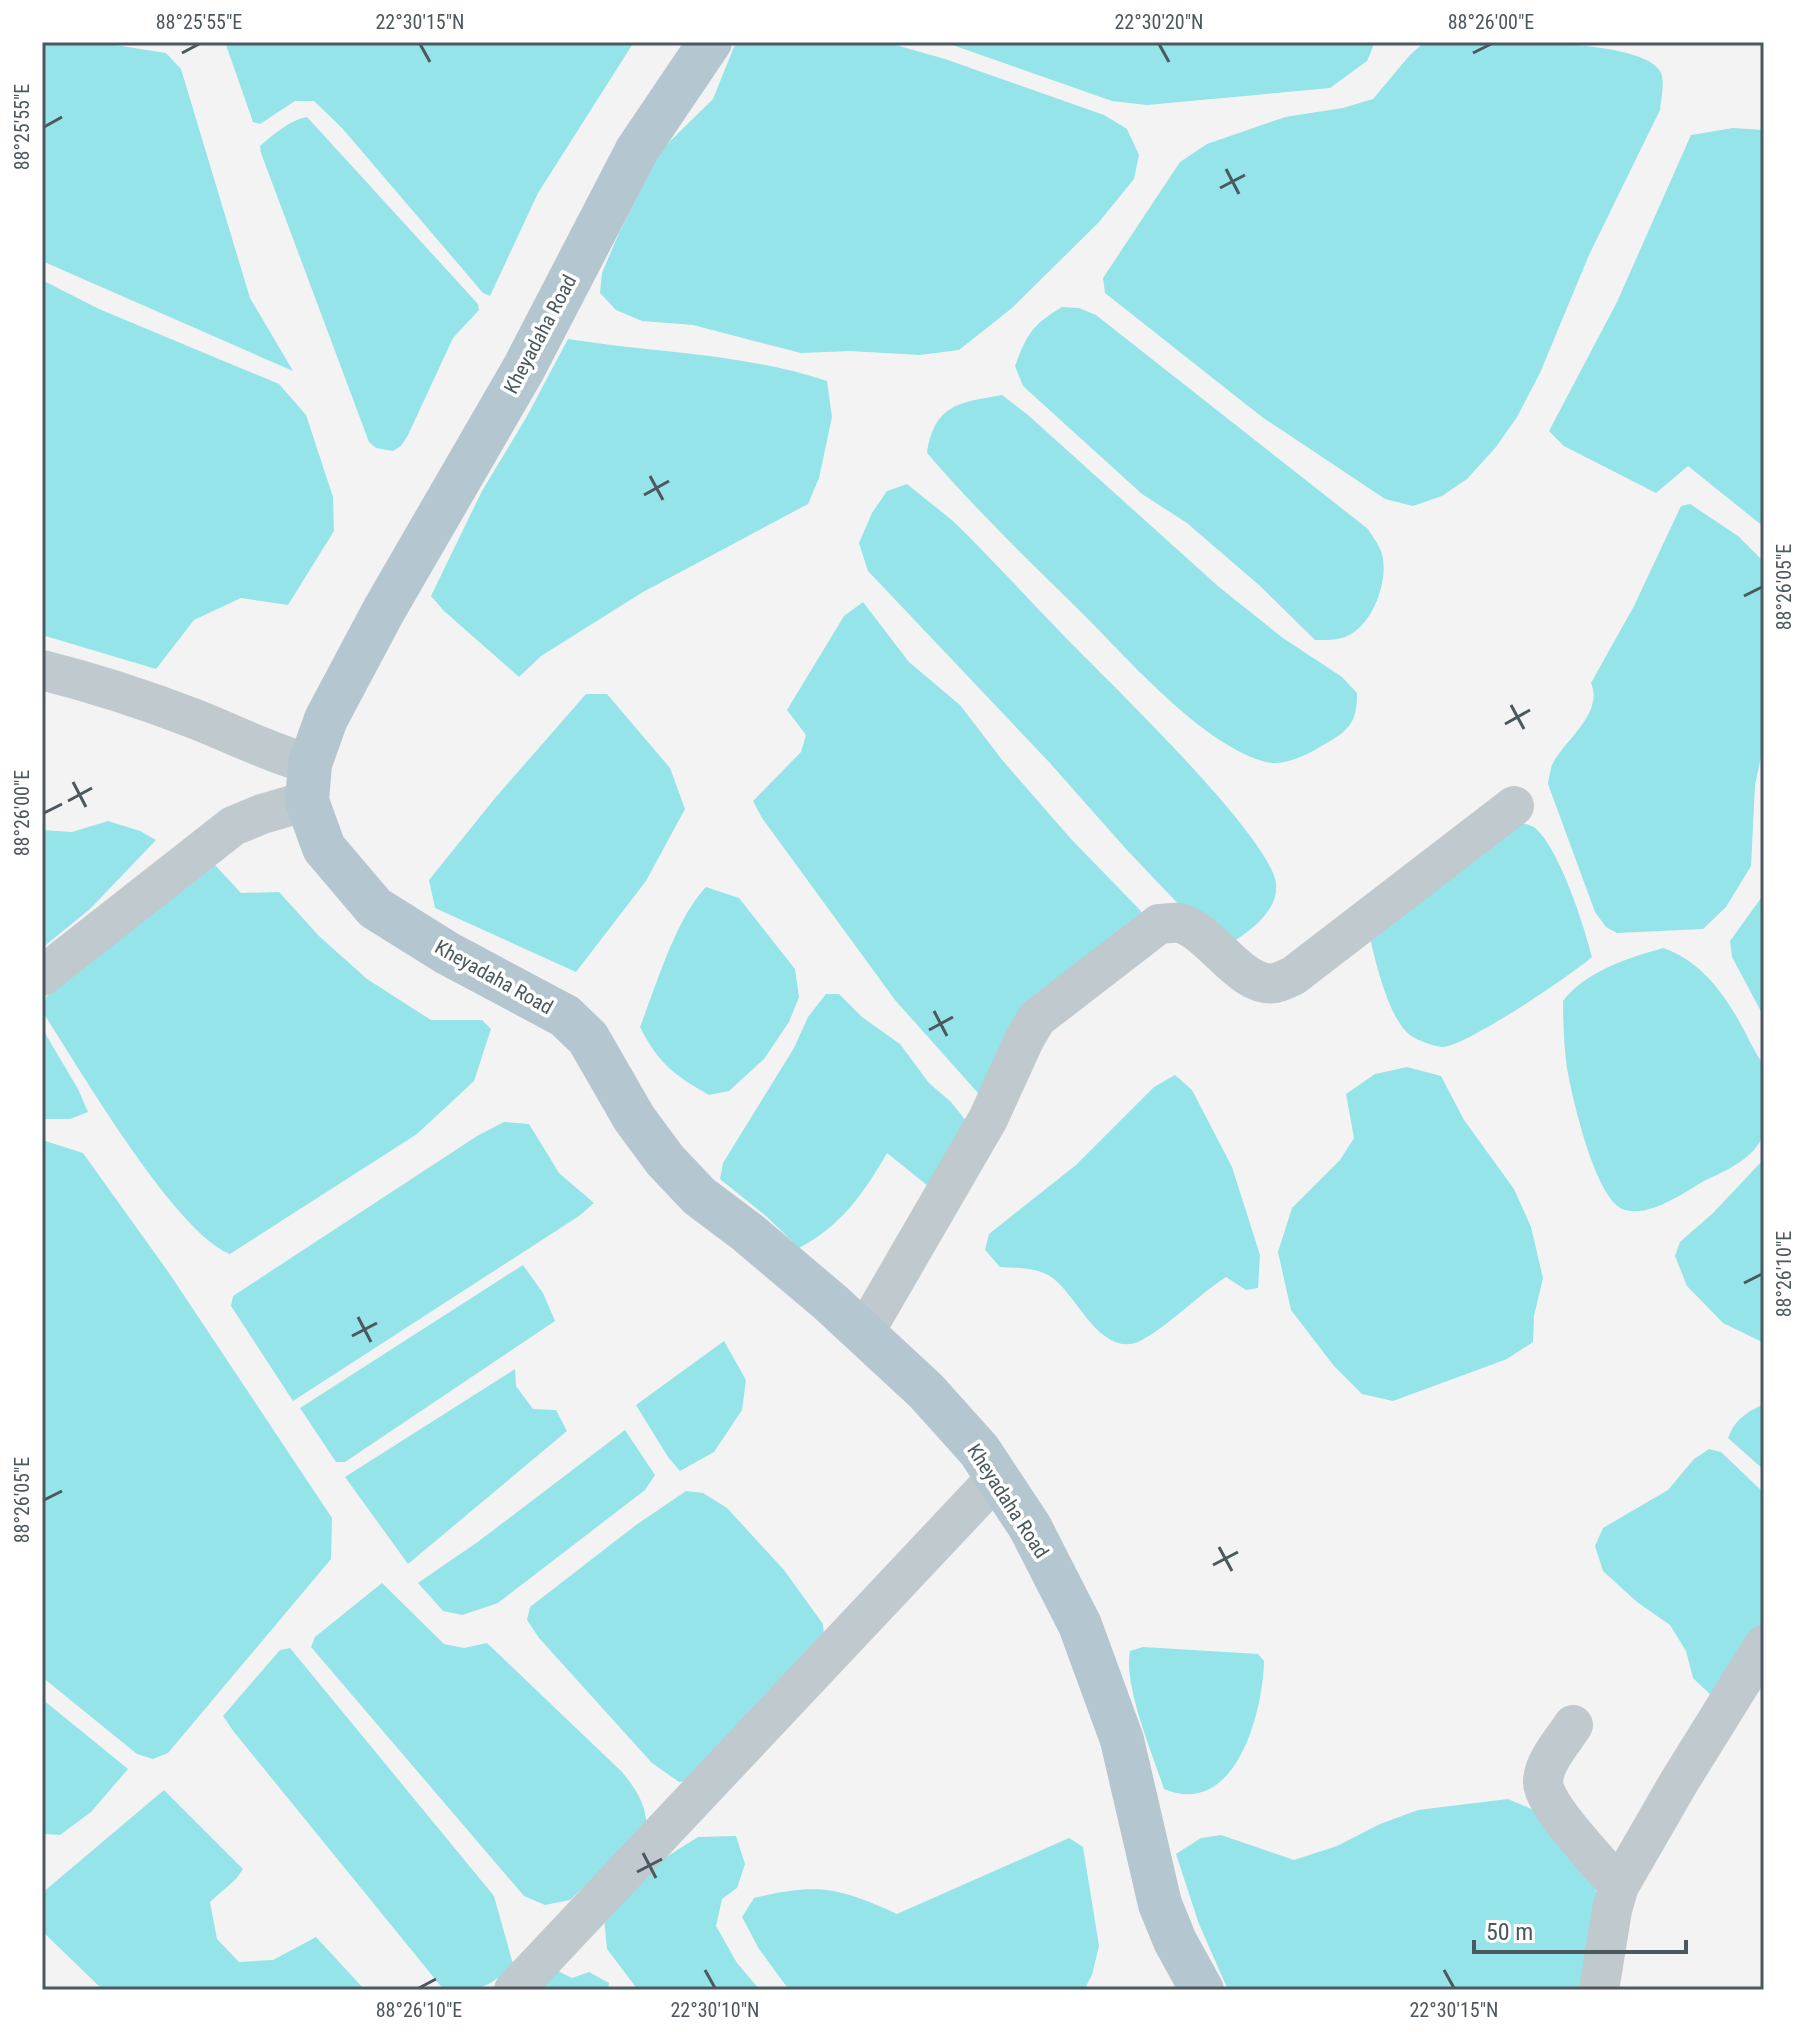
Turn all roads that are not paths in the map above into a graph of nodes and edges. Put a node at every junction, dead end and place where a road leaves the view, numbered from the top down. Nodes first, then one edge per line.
1 (710, 42) edge
2 (42, 670) edge
3 (284, 782) junction
4 (1514, 806) dead end
5 (42, 976) edge
6 (864, 1333) junction
7 (997, 1477) junction
8 (1764, 1645) edge
9 (1573, 1725) dead end
10 (1619, 1886) junction
11 (514, 1990) edge
12 (1202, 1990) edge
13 (1599, 1990) edge

1 - 3 main road, Kheyadaha Road
2 - 3 street
3 - 5 street
3 - 6 main road, Kheyadaha Road
4 - 6 street
6 - 7 main road, Kheyadaha Road
7 - 11 street
7 - 12 main road, Kheyadaha Road
8 - 10 street
9 - 10 street
10 - 13 street

